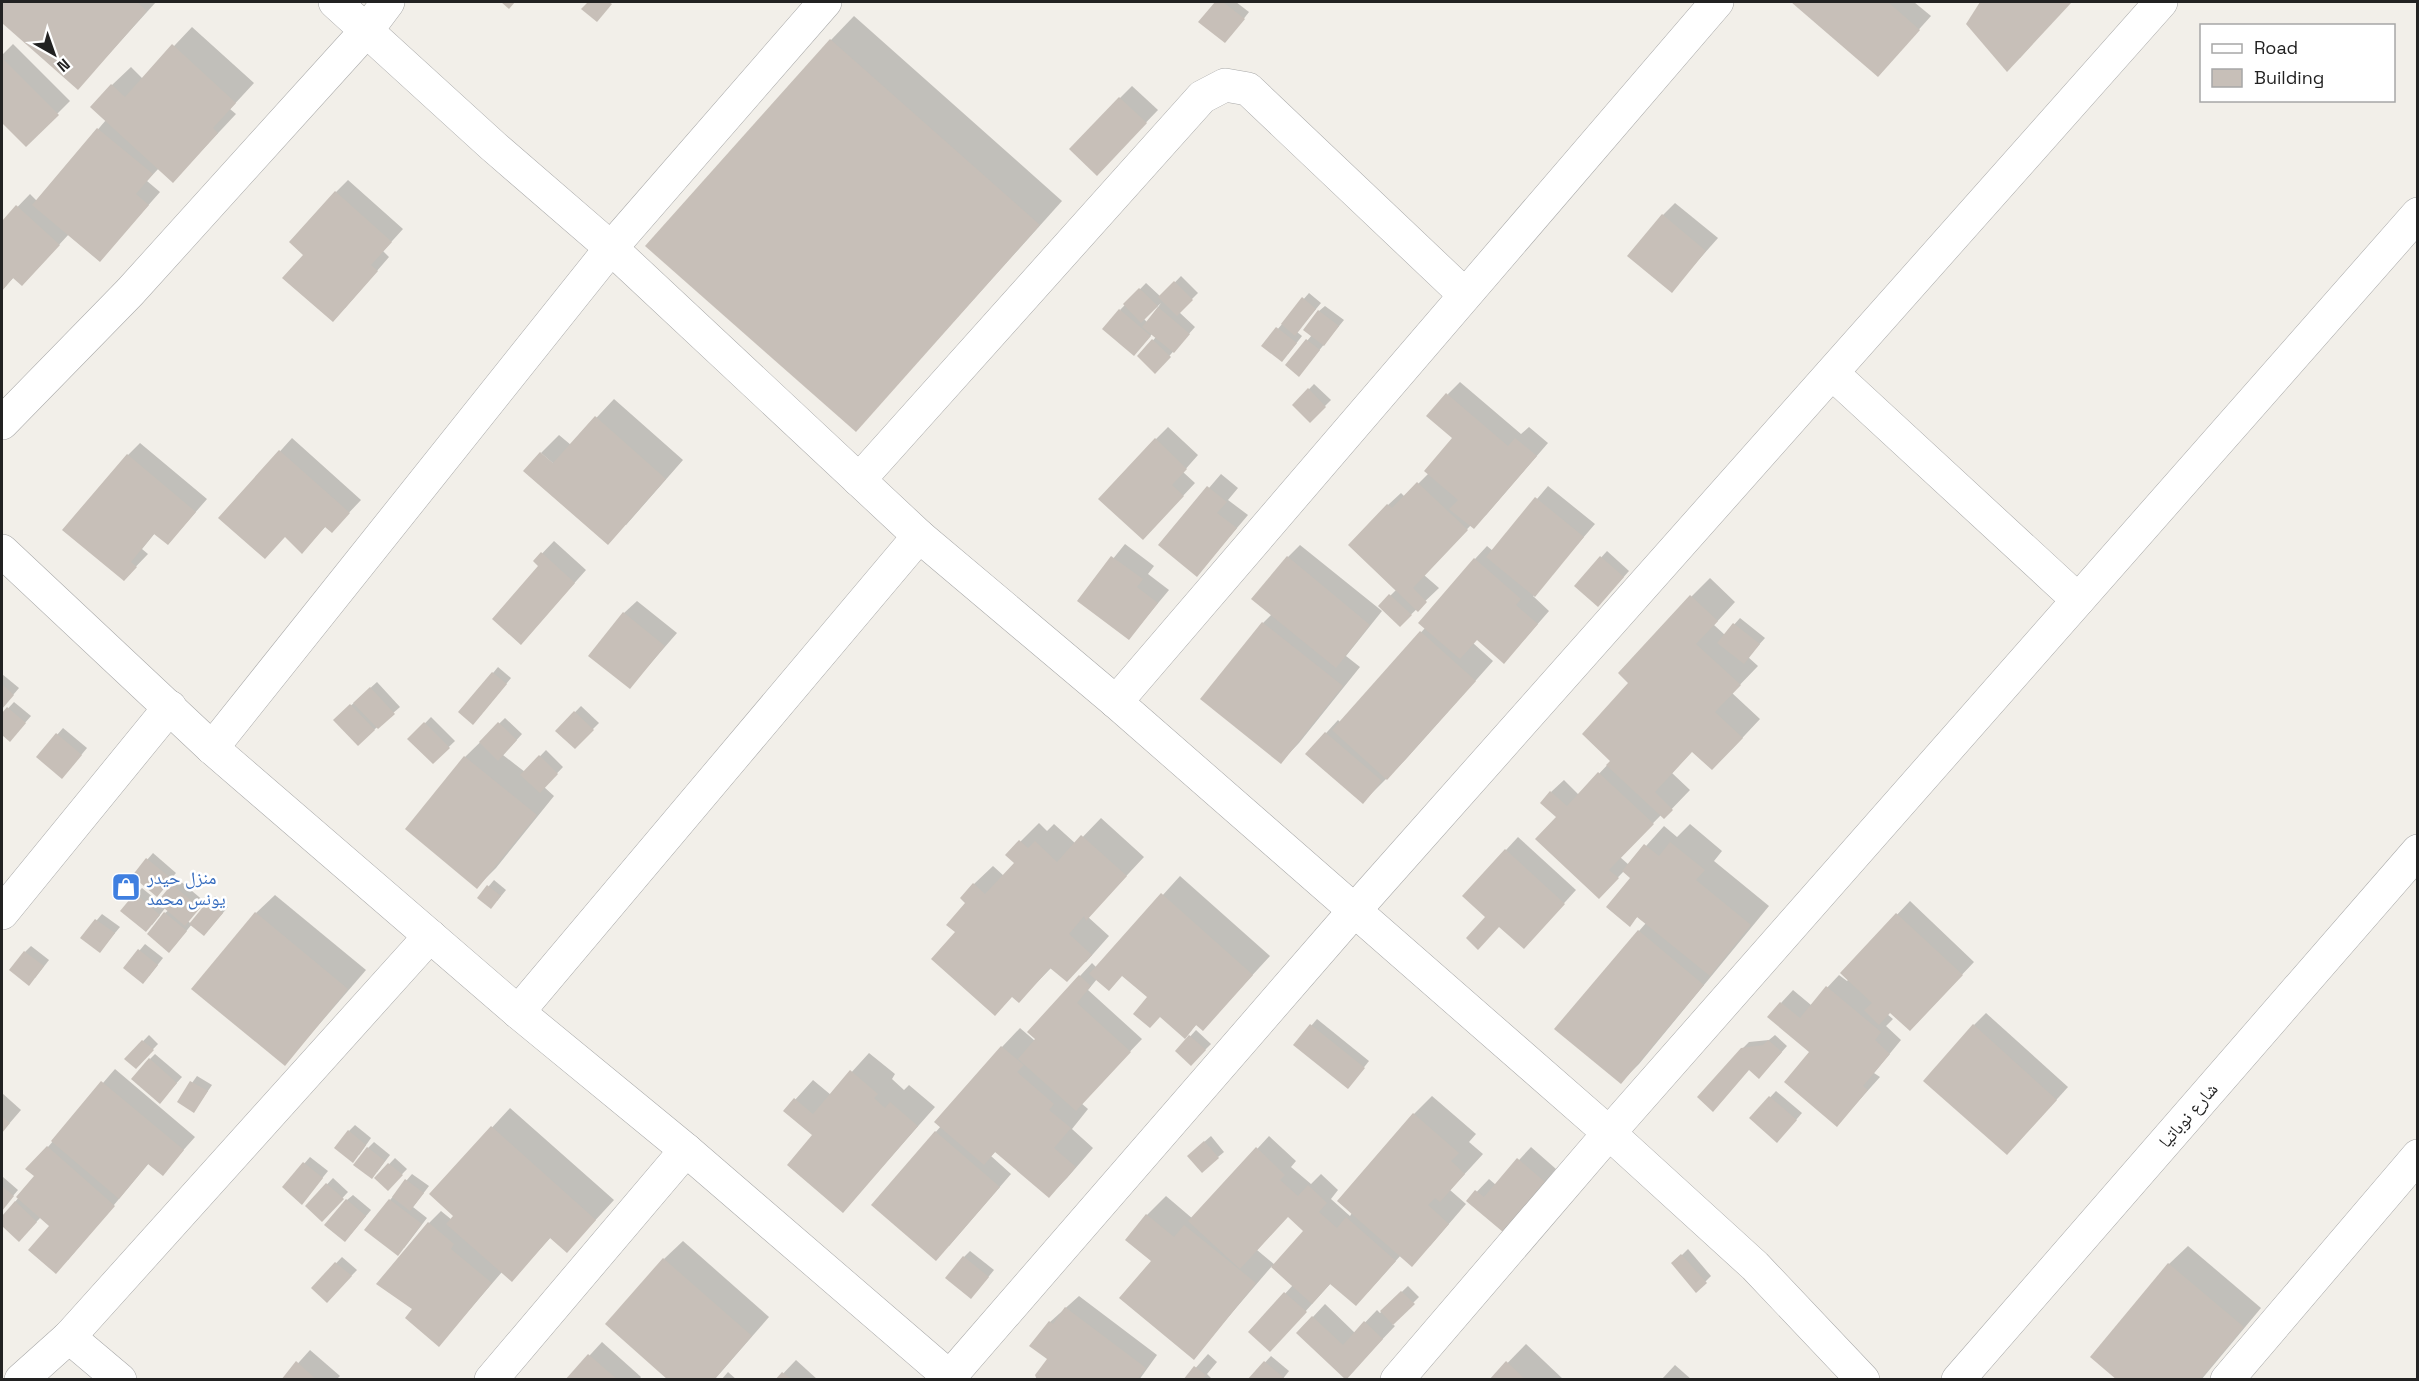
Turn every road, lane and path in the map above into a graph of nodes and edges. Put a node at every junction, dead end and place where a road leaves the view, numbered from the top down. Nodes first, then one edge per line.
1 (335, 2) edge
2 (388, 2) edge
3 (825, 2) edge
4 (1717, 2) edge
5 (2161, 2) edge
6 (367, 30) junction
7 (2418, 214) edge
8 (611, 248) junction
9 (1464, 294) junction
10 (1832, 374) junction
11 (2, 423) edge
12 (860, 480) junction
13 (919, 536) junction
14 (2, 551) edge
15 (2078, 600) junction
16 (1116, 702) junction
17 (170, 707) junction
18 (212, 748) junction
19 (2418, 851) edge
20 (1354, 911) junction
21 (2, 913) edge
22 (430, 936) junction
23 (518, 1012) junction
24 (1609, 1133) junction
25 (686, 1150) junction
26 (2418, 1156) edge
27 (69, 1337) junction
28 (949, 1378) edge
29 (21, 1380) edge
30 (120, 1380) edge
31 (491, 1380) edge
32 (1397, 1380) edge
33 (1863, 1380) edge
34 (1958, 1380) edge
35 (2227, 1380) edge

1 - 6 street
2 - 6 street
3 - 8 street
4 - 9 street
5 - 10 street
6 - 8 street
6 - 11 street
7 - 15 street
8 - 12 street
8 - 18 street
9 - 12 street
9 - 16 street
10 - 15 street
10 - 20 street
12 - 13 street
13 - 16 street
13 - 23 street
14 - 17 street
15 - 24 street
16 - 20 street
17 - 18 street
17 - 21 street
18 - 22 street
19 - 34 street, شارع نوباتيا
20 - 24 street
20 - 28 street
22 - 23 street
22 - 27 street
23 - 25 street
24 - 32 street
24 - 33 street
25 - 28 street
25 - 31 street
26 - 35 street
27 - 29 street
27 - 30 street

